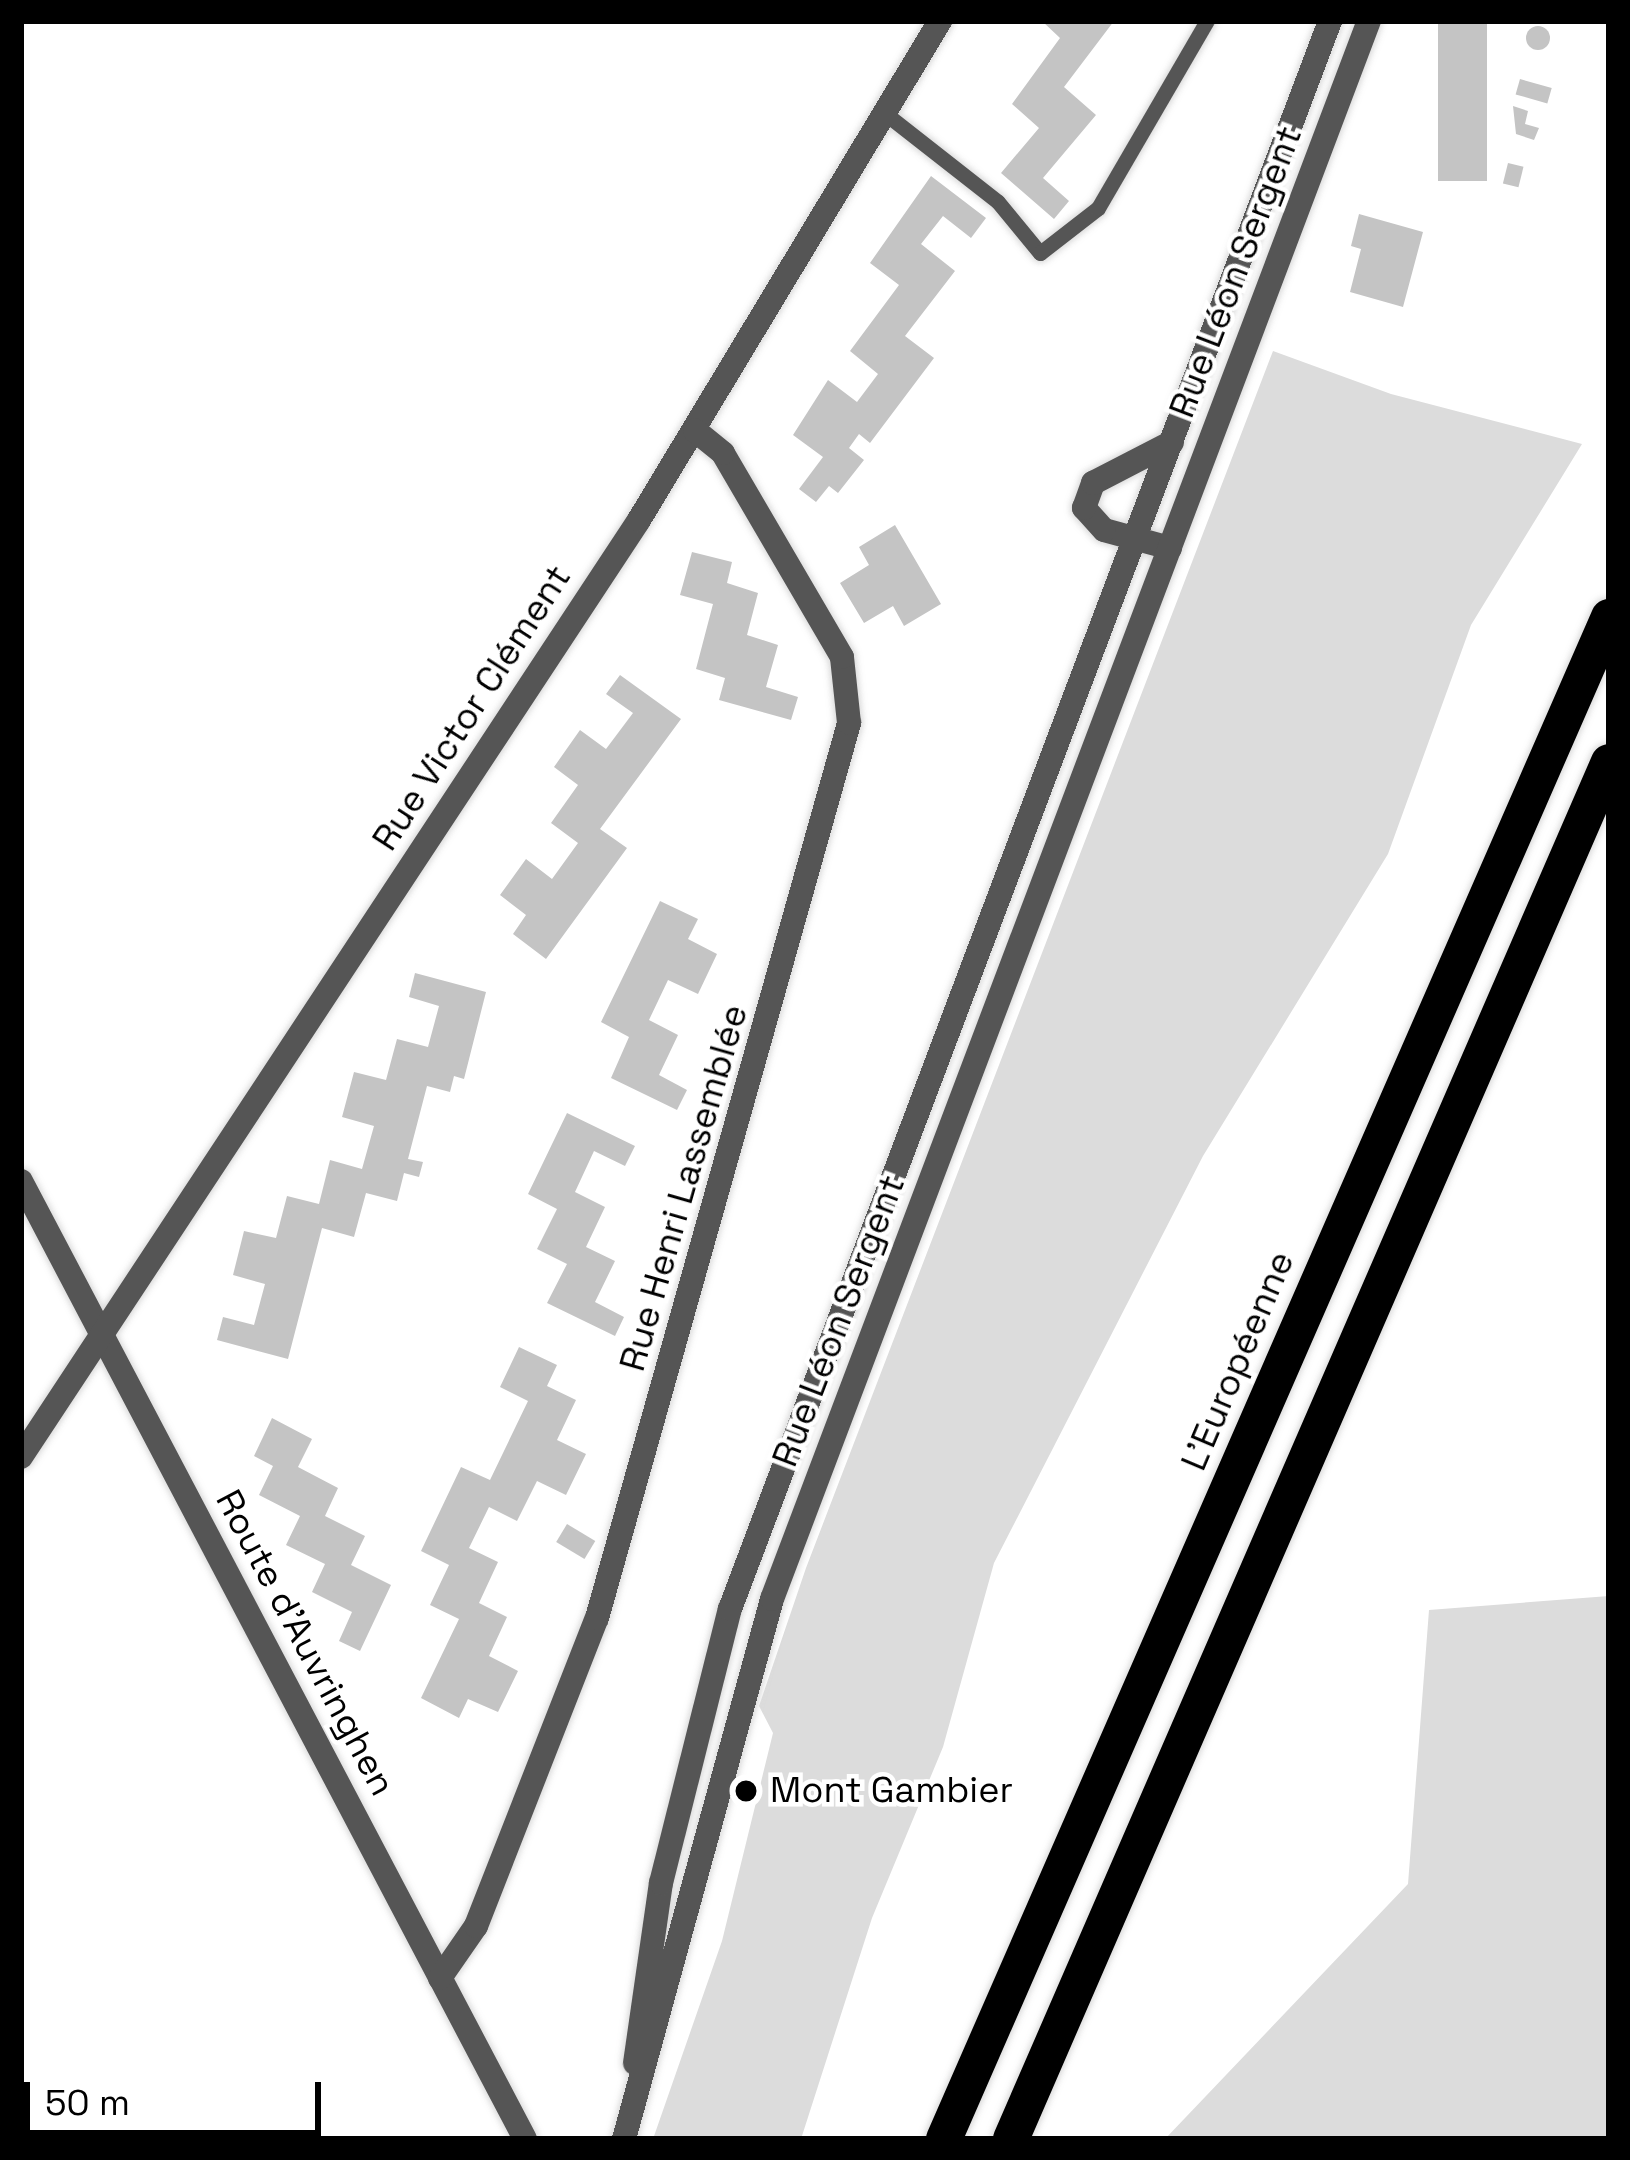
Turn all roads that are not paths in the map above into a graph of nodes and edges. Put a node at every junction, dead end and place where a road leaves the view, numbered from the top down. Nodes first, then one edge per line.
1 (940, 21) edge
2 (1207, 21) edge
3 (1330, 21) edge
4 (1369, 21) edge
5 (882, 110) junction
6 (694, 430) junction
7 (1172, 442) junction
8 (1135, 541) junction
9 (1170, 548) junction
10 (1609, 617) edge
11 (1609, 762) edge
12 (21, 1181) edge
13 (100, 1330) junction
14 (21, 1457) edge
15 (440, 1978) junction
16 (625, 2138) edge
17 (525, 2139) edge
18 (944, 2139) edge
19 (1011, 2139) edge

1 - 5 street, Rue Victor Clément
2 - 5 lane
3 - 7 street, Rue Léon Sergent
4 - 9 street, Rue Léon Sergent
5 - 6 street, Rue Victor Clément
6 - 13 street, Rue Victor Clément
6 - 15 street, Rue Henri Lassemblée
7 - 8 street, Rue Léon Sergent
7 - 8 street, Rue Léon Sergent
8 - 9 street, Rue Léon Sergent
8 - 16 street, Rue Léon Sergent
9 - 16 street, Rue Léon Sergent
10 - 18 highway, L'Européenne
11 - 19 highway
12 - 13 street, Route d'Auvringhen
13 - 14 street, Rue Victor Clément
13 - 15 street, Route d'Auvringhen
15 - 17 street, Route d'Auvringhen

